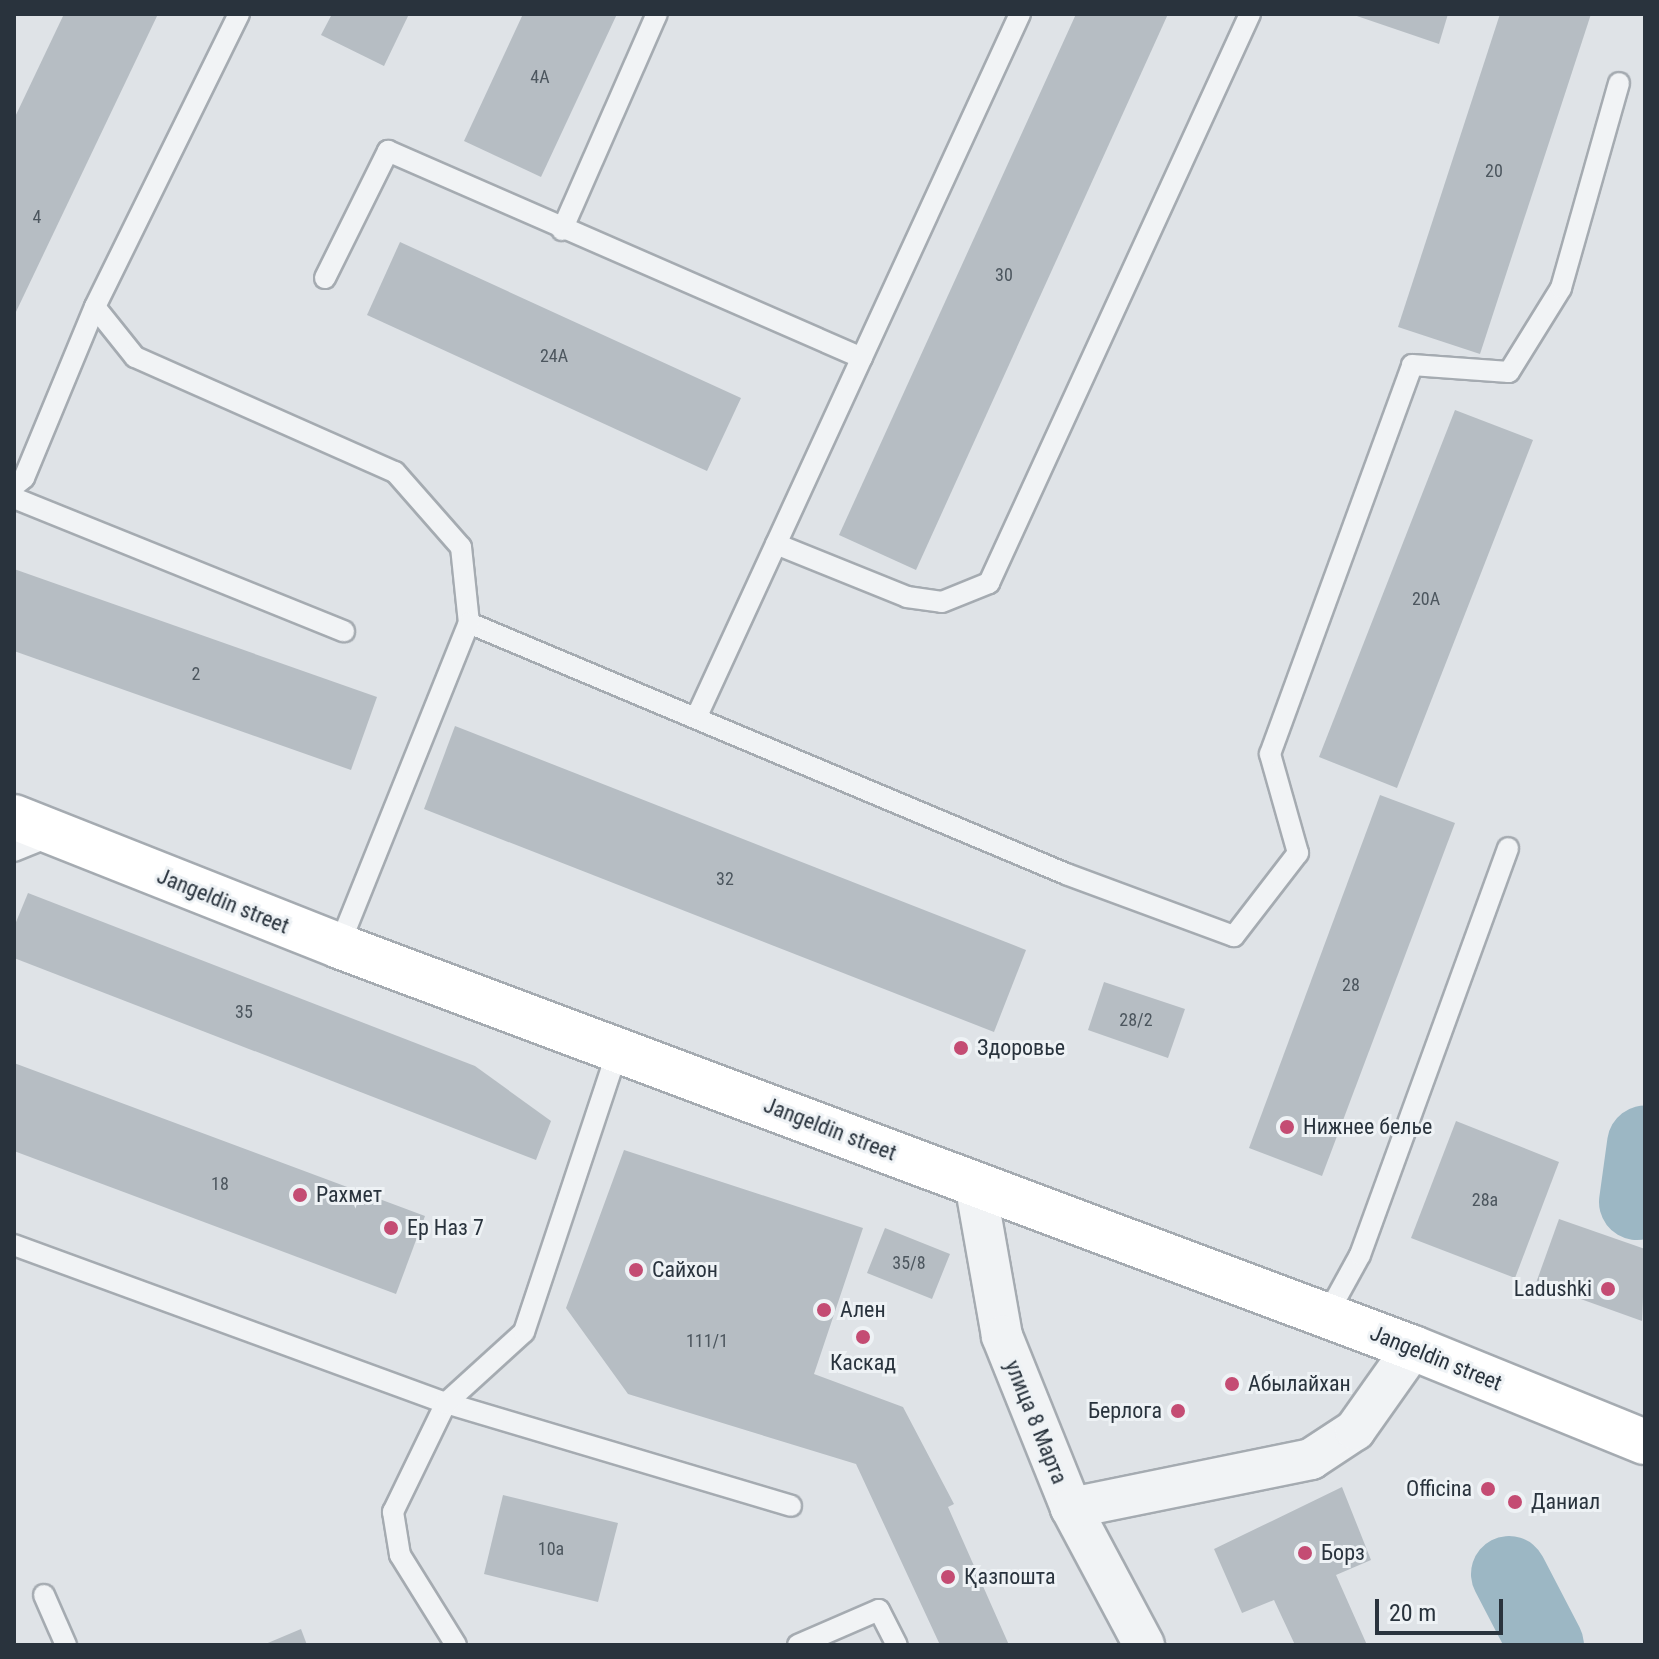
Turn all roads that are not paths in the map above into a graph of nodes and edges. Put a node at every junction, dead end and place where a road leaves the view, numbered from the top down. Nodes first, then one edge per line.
1 (239, 14) edge
2 (657, 14) edge
3 (1020, 14) edge
4 (1250, 14) edge
5 (1619, 83) dead end
6 (562, 230) junction
7 (325, 278) dead end
8 (95, 307) junction
9 (862, 358) junction
10 (14, 486) edge
11 (14, 498) edge
12 (776, 544) junction
13 (469, 623) junction
14 (344, 631) dead end
15 (696, 718) junction
16 (14, 817) edge
17 (56, 834) junction
18 (1508, 848) dead end
19 (14, 851) edge
20 (339, 946) junction
21 (618, 1049) junction
22 (975, 1183) junction
23 (14, 1245) edge
24 (1327, 1315) junction
25 (1413, 1348) junction
26 (446, 1403) junction
27 (1645, 1442) edge
28 (791, 1506) dead end
29 (1071, 1508) junction
30 (44, 1595) dead end
31 (66, 1645) edge
32 (456, 1645) edge
33 (798, 1645) edge
34 (897, 1645) edge
35 (1144, 1645) edge

1 - 8 lane
2 - 6 lane
3 - 9 lane
4 - 12 lane
5 - 15 lane
6 - 7 lane
6 - 9 lane
8 - 10 lane
8 - 13 lane
9 - 12 lane
11 - 14 lane
12 - 15 lane
13 - 15 lane
13 - 20 lane
16 - 17 main road, Jangeldin street
17 - 19 lane
17 - 20 main road, Jangeldin street
18 - 24 lane
20 - 21 main road, Jangeldin street
21 - 22 main road, Jangeldin street
21 - 26 lane
22 - 24 main road, Jangeldin street
22 - 29 street, улица 8 Марта
23 - 26 lane
24 - 25 main road, Jangeldin street
25 - 27 main road, Jangeldin street
25 - 29 street
26 - 28 lane
26 - 32 lane
29 - 35 street, улица 8 Марта
30 - 31 lane
33 - 34 lane

